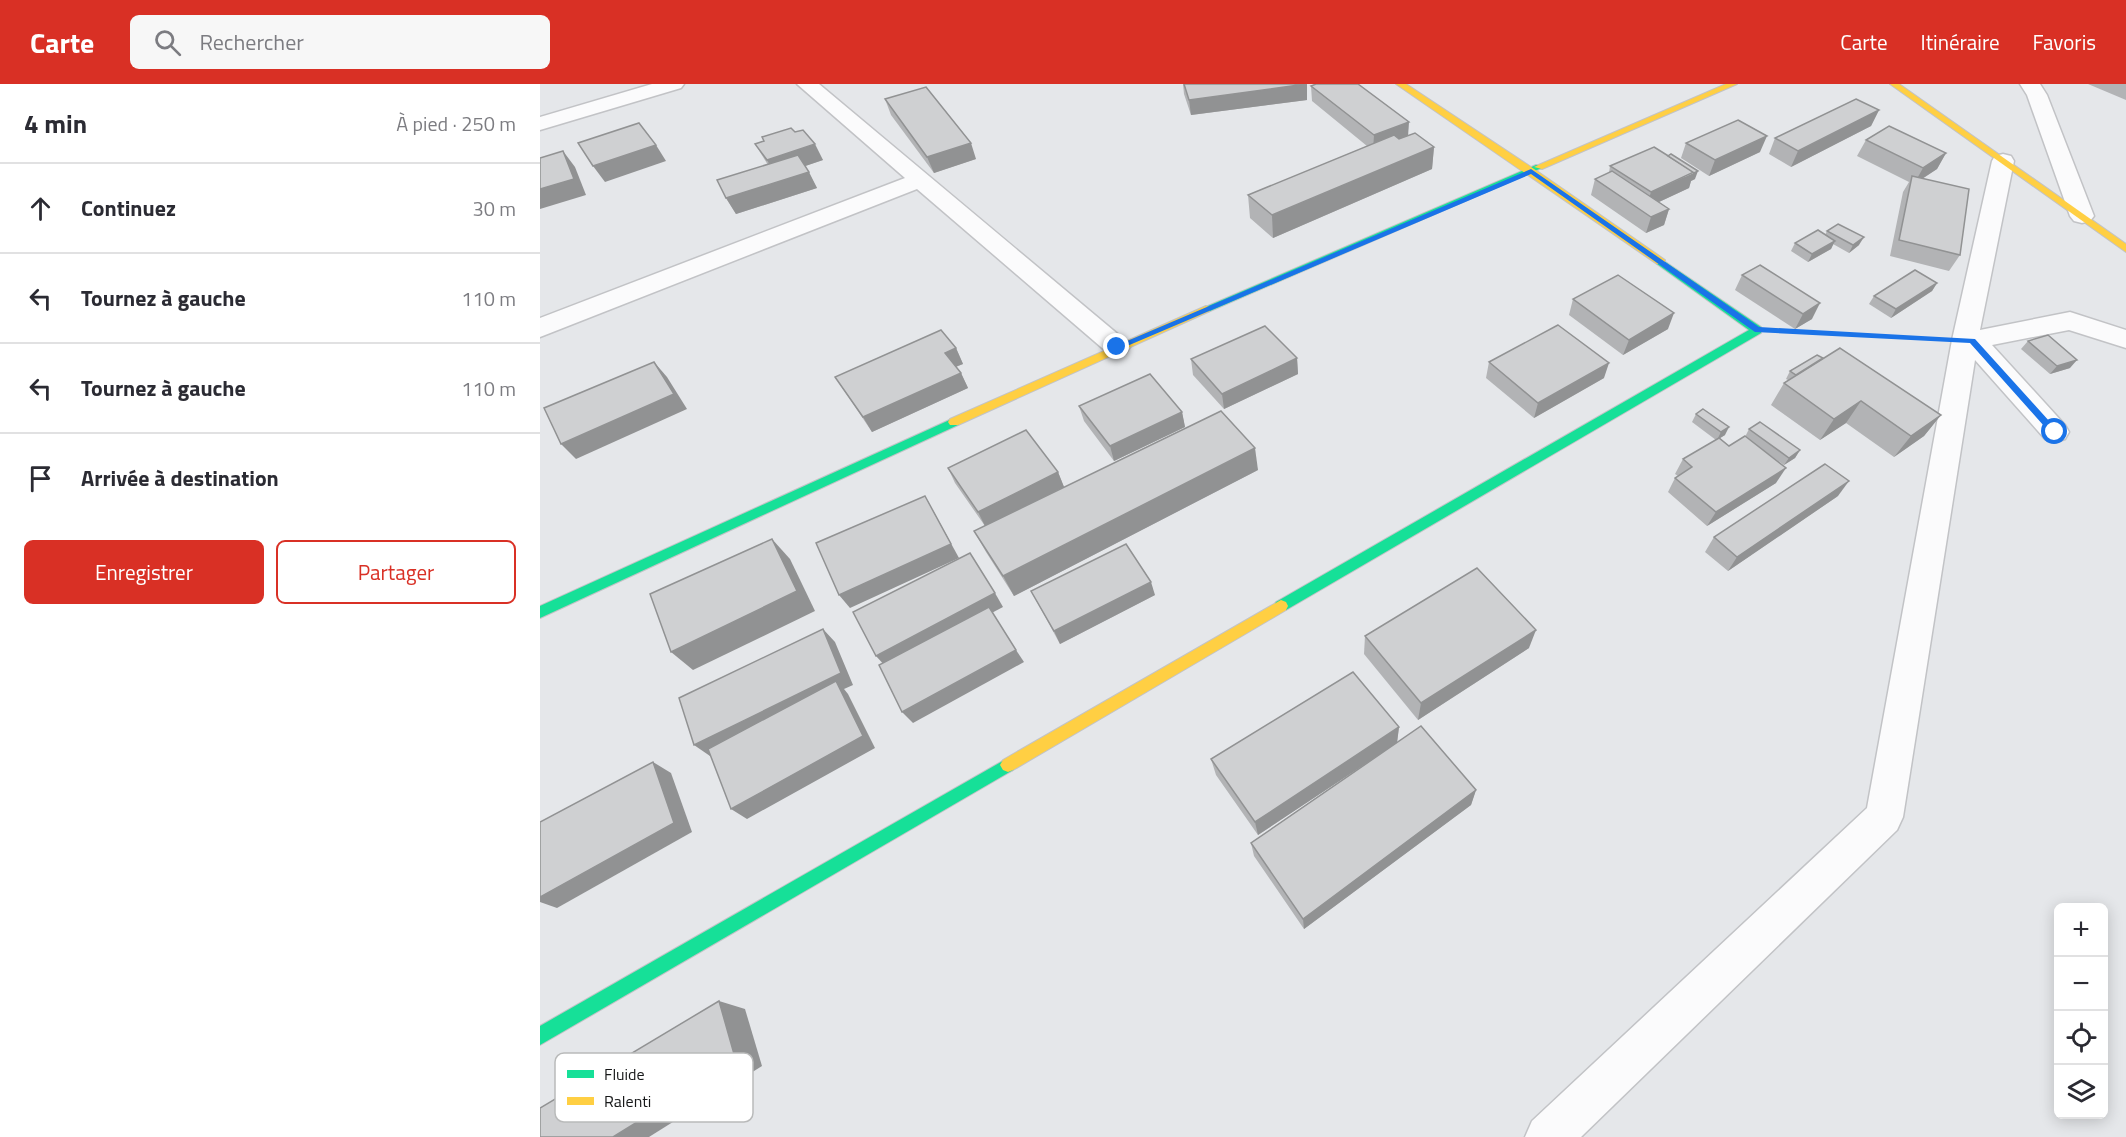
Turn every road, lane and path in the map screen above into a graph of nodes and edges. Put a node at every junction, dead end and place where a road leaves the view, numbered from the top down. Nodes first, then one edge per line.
1 (674, 84) edge
2 (807, 84) edge
3 (1400, 84) edge
4 (1733, 84) edge
5 (1894, 84) edge
6 (2030, 84) edge
7 (648, 88) edge
8 (540, 124) edge
9 (2003, 161) junction
10 (1531, 171) junction
11 (921, 180) junction
12 (2082, 216) junction
13 (2126, 249) edge
14 (540, 328) edge
15 (1757, 330) junction
16 (2126, 339) edge
17 (1965, 340) junction
18 (1117, 347) junction
19 (2055, 432) dead end
20 (540, 612) edge
21 (540, 1036) edge
22 (1548, 1137) edge

1 - 7 street
2 - 11 street
3 - 10 street
4 - 10 street
5 - 9 street
6 - 12 street
7 - 8 street
9 - 12 street
9 - 17 street
10 - 15 street
10 - 18 street
11 - 14 street
11 - 18 street
12 - 13 street
15 - 17 path
15 - 21 street
16 - 19 street
17 - 22 street
18 - 20 street

